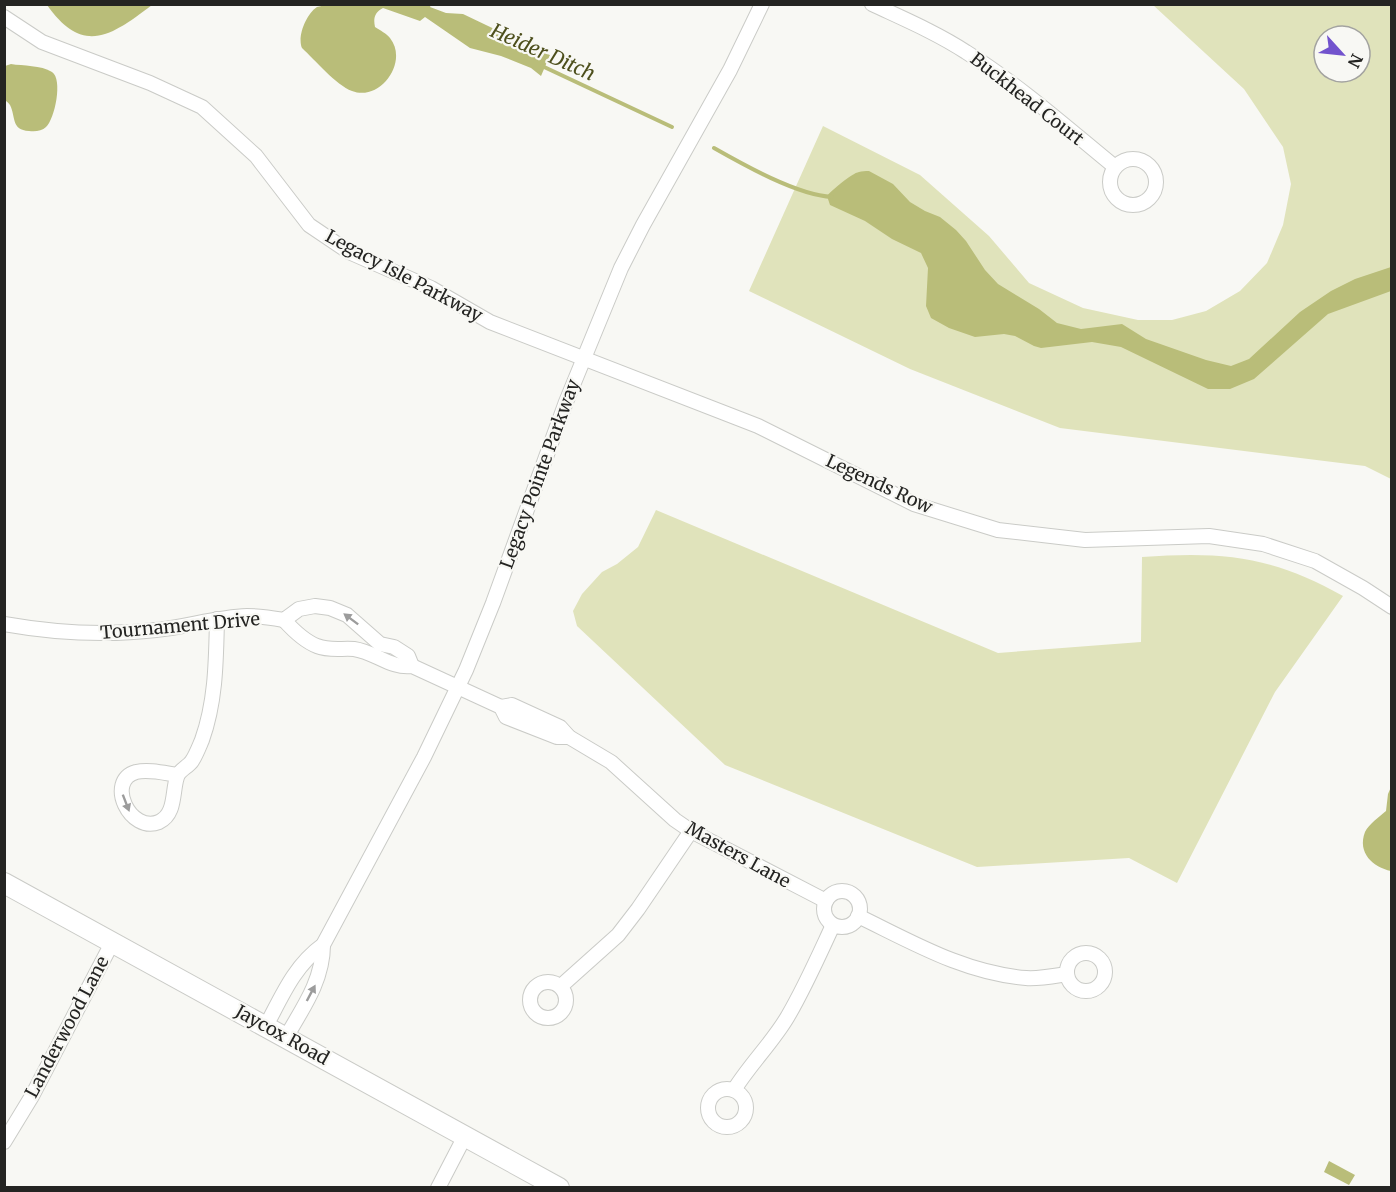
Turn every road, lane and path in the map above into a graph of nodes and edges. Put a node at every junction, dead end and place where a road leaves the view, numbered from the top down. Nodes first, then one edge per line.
1 (762, 4) edge
2 (872, 4) edge
3 (4, 17) edge
4 (1115, 167) dead end
5 (584, 357) junction
6 (1392, 608) edge
7 (218, 619) junction
8 (284, 620) junction
9 (4, 624) edge
10 (377, 649) junction
11 (458, 687) junction
12 (177, 775) junction
13 (691, 831) junction
14 (4, 883) edge
15 (826, 902) junction
16 (858, 916) junction
17 (833, 925) junction
18 (112, 943) junction
19 (323, 945) junction
20 (1067, 974) dead end
21 (561, 986) dead end
22 (266, 1026) junction
23 (286, 1037) junction
24 (734, 1090) dead end
25 (465, 1136) junction
26 (4, 1142) edge
27 (438, 1188) edge
28 (559, 1188) edge

1 - 5 street, Legacy Pointe Parkway
2 - 4 street, Buckhead Court
3 - 5 street, Legacy Isle Parkway
5 - 6 street, Legends Row
5 - 11 street, Legacy Pointe Parkway
7 - 8 street, Tournament Drive
7 - 9 street, Tournament Drive
7 - 12 street
8 - 10 street, Tournament Drive
10 -> 8 street, Tournament Drive
10 - 11 street, Tournament Drive
11 - 13 street, Masters Lane
11 - 19 street, Legacy Pointe Parkway
12 -> 12 street
13 - 15 street, Masters Lane
13 - 21 street
14 - 18 street, Jaycox Road
15 - 16 street
15 - 17 street
16 - 17 street
16 - 20 street
17 - 24 street
18 - 22 street, Jaycox Road
18 - 26 street, Landerwood Lane
19 - 22 street, Legacy Pointe Parkway
23 -> 19 street, Legacy Pointe Parkway
22 - 23 street, Jaycox Road
23 - 25 street, Jaycox Road
25 - 27 street
25 - 28 street, Jaycox Road

